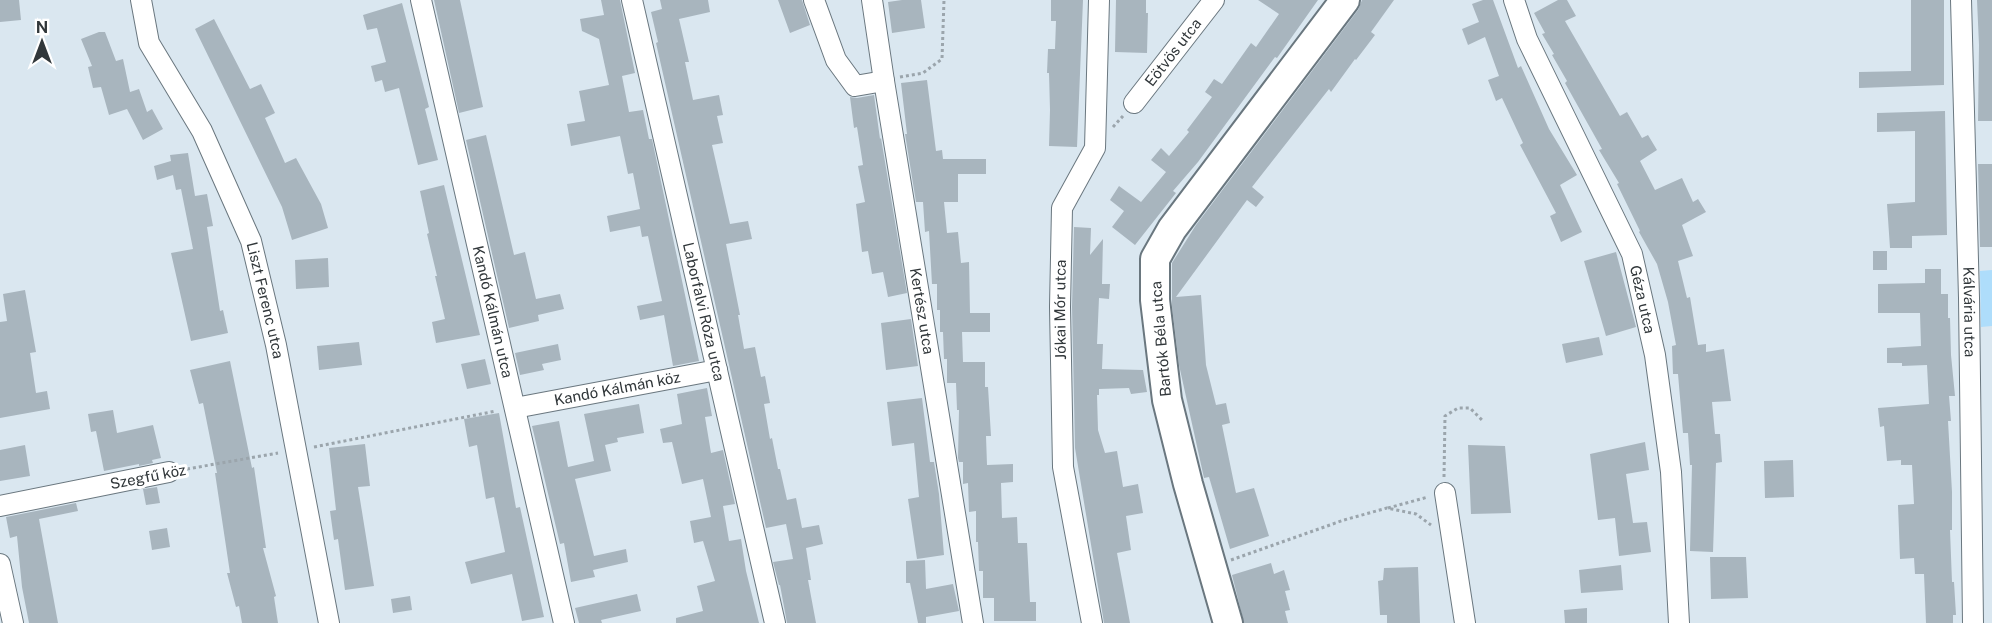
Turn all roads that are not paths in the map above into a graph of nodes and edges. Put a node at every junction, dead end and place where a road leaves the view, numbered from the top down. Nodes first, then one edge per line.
1 (141, 0) edge
2 (421, 0) edge
3 (632, 0) edge
4 (814, 0) edge
5 (872, 0) edge
6 (1099, 0) edge
7 (1214, 0) edge
8 (1345, 0) edge
9 (1514, 0) edge
10 (1961, 0) edge
11 (884, 81) junction
12 (1134, 103) dead end
13 (717, 370) junction
14 (516, 408) junction
15 (169, 472) road end
16 (1445, 493) road end
17 (0, 506) edge
18 (0, 564) edge
19 (13, 623) edge
20 (329, 623) edge
21 (564, 623) edge
22 (775, 623) edge
23 (973, 623) edge
24 (1092, 623) edge
25 (1228, 623) edge
26 (1465, 623) edge
27 (1679, 623) edge
28 (1972, 623) edge

1 - 20 street, Liszt Ferenc utca
2 - 14 street, Kandó Kálmán utca
3 - 13 street, Laborfalvi Róza utca
4 - 11 street
5 - 11 street, Kertész utca
6 - 24 street, Jókai Mór utca
7 - 12 street, Eötvös utca
8 - 25 street, Bartók Béla utca
9 - 27 street, Géza utca
10 - 28 street, Kálvária utca
11 - 23 street, Kertész utca
13 - 14 street, Kandó Kálmán köz
13 - 22 street, Laborfalvi Róza utca
14 - 21 street, Kandó Kálmán utca
15 - 17 street, Szegfű köz
16 - 26 street
18 - 19 street

